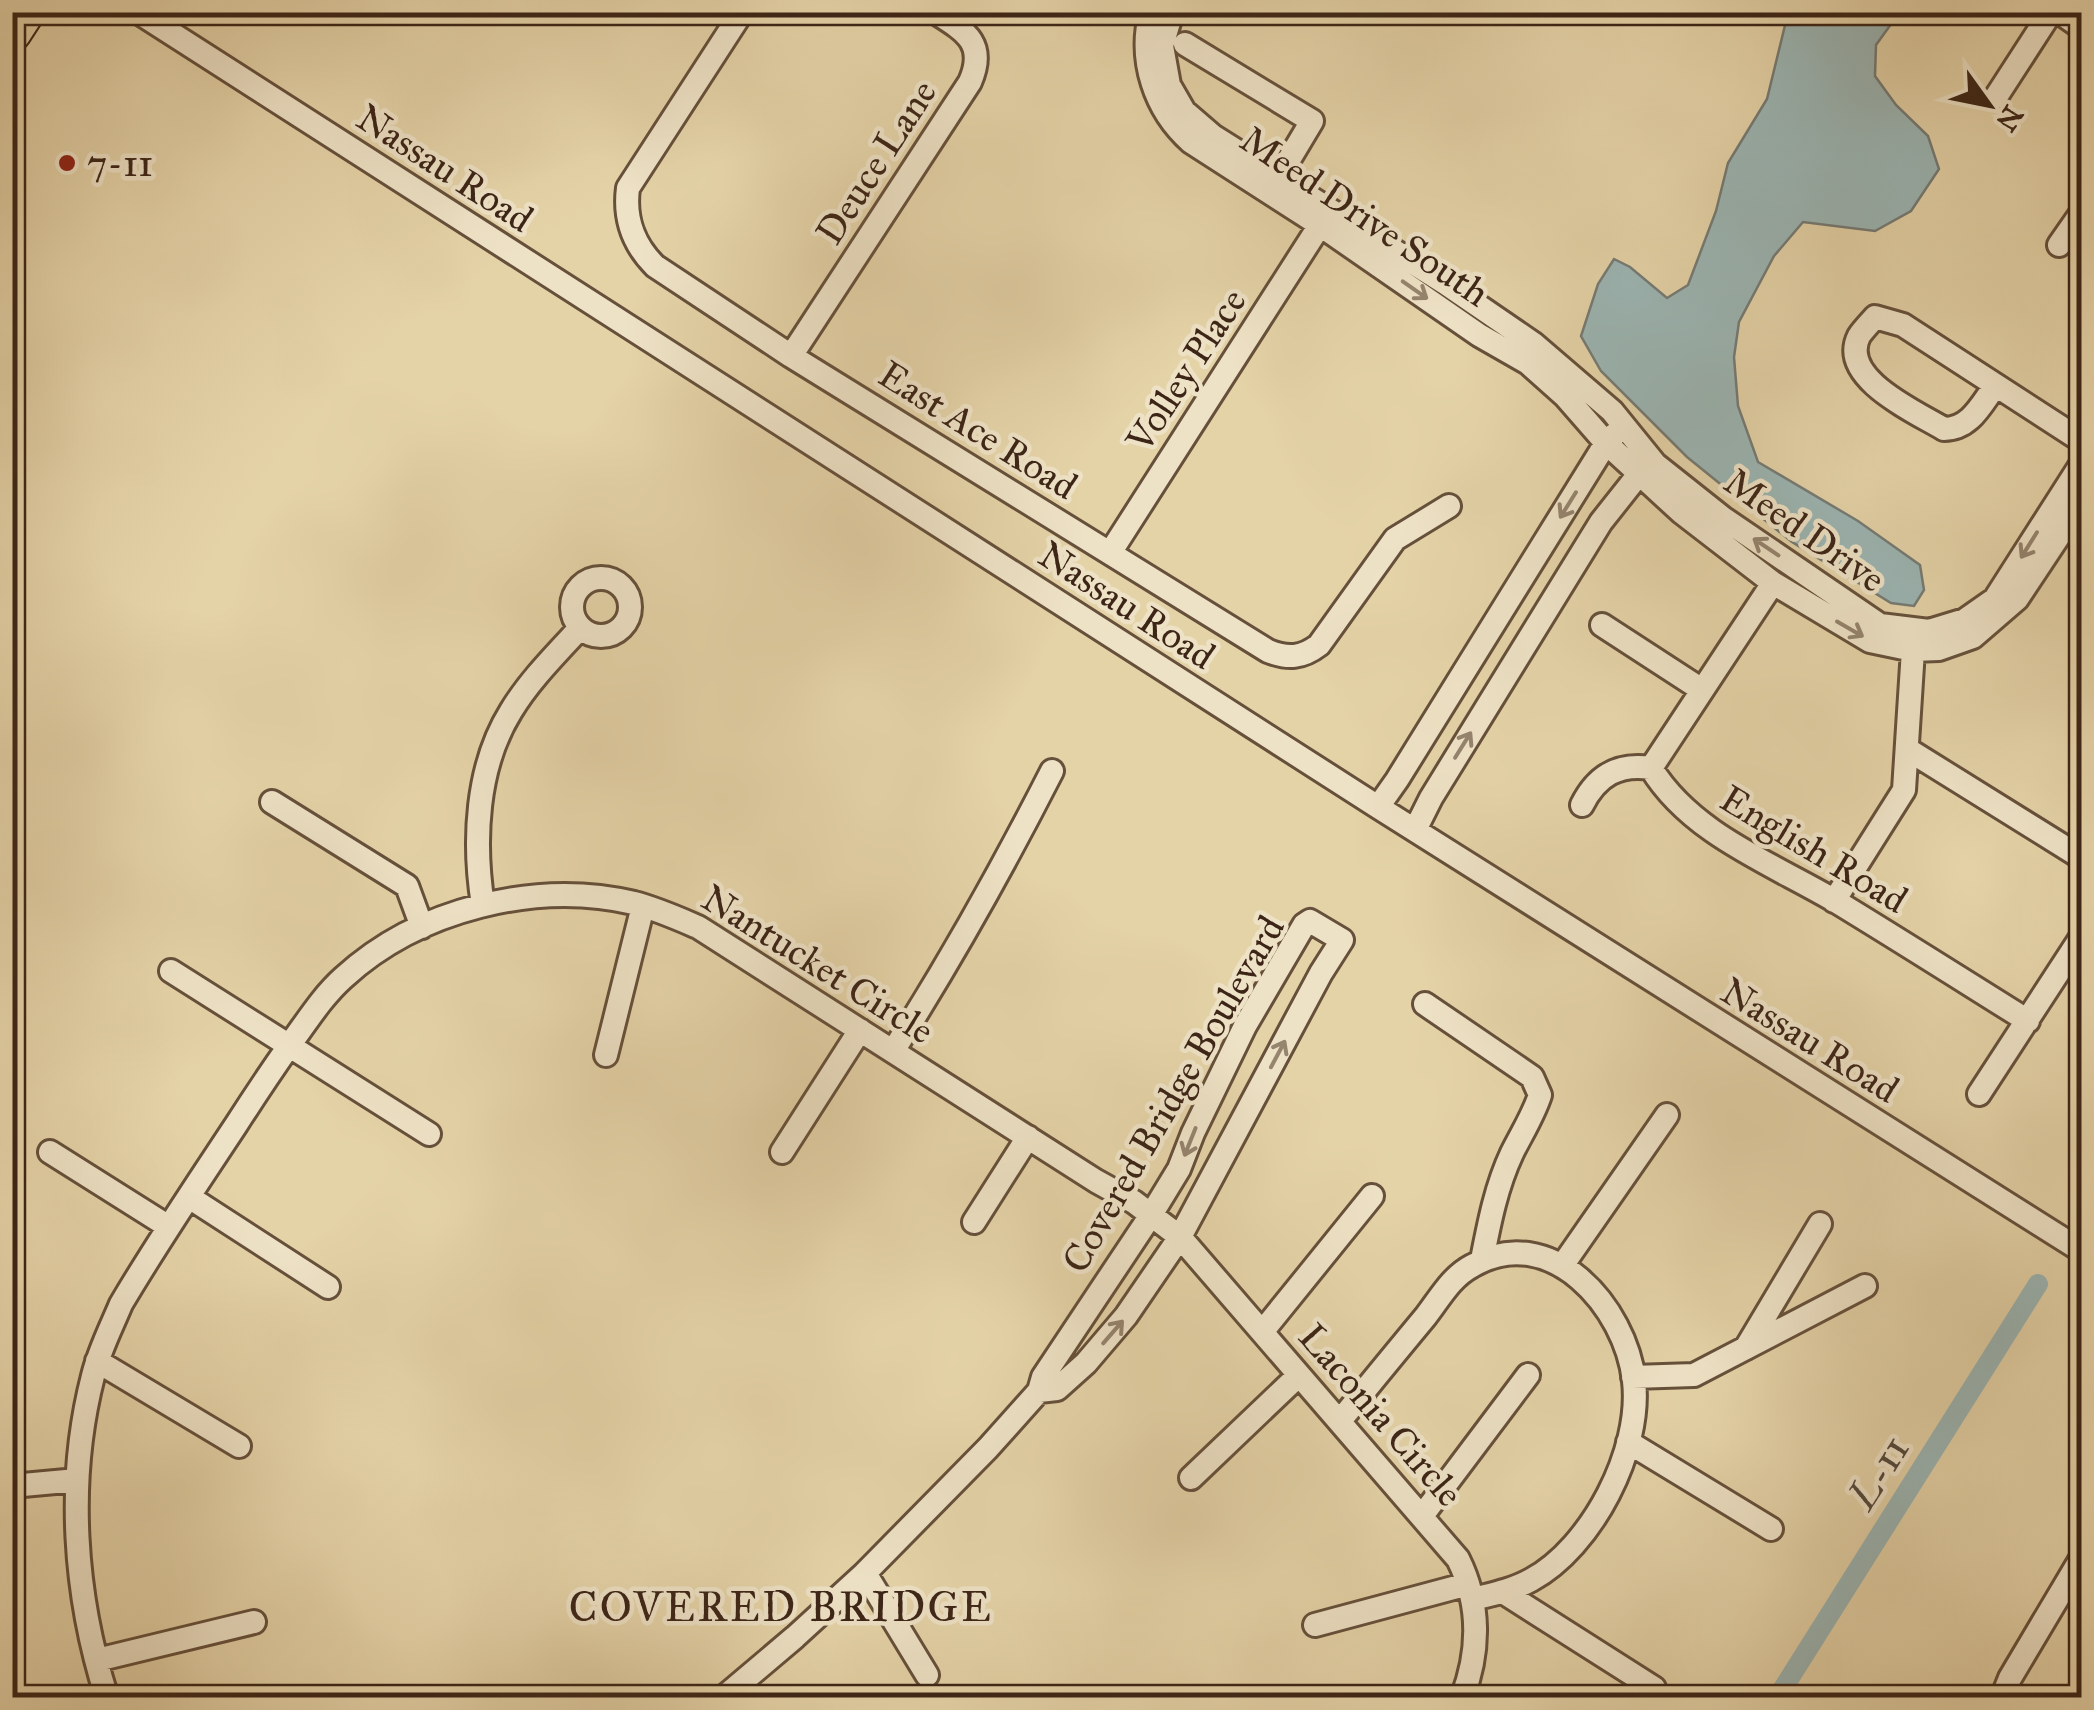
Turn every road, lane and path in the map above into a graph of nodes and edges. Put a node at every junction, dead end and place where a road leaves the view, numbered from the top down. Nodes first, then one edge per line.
1 (24, 12) edge
2 (138, 12) edge
3 (742, 12) edge
4 (935, 12) edge
5 (1151, 12) edge
6 (1172, 12) edge
7 (2055, 12) edge
8 (2082, 28) edge
9 (12, 32) edge
10 (1185, 44) dead end
11 (1996, 97) dead end
12 (1273, 185) junction
13 (2082, 212) edge
14 (1320, 225) junction
15 (2059, 246) dead end
16 (791, 356) junction
17 (1995, 386) junction
18 (1624, 426) junction
19 (2082, 442) edge
20 (1606, 443) junction
21 (2082, 463) edge
22 (1647, 469) junction
23 (2082, 501) edge
24 (1449, 506) dead end
25 (1110, 553) junction
26 (1774, 583) junction
27 (1602, 624) dead end
28 (580, 628) dead end
29 (1913, 650) junction
30 (1702, 690) junction
31 (1907, 748) junction
32 (1651, 768) junction
33 (1052, 771) dead end
34 (272, 802) dead end
35 (1582, 805) dead end
36 (1378, 807) junction
37 (1416, 830) junction
38 (2082, 858) edge
39 (1834, 900) junction
40 (484, 905) junction
41 (643, 906) junction
42 (422, 927) junction
43 (2082, 936) edge
44 (171, 971) dead end
45 (1425, 1004) dead end
46 (2028, 1020) junction
47 (860, 1030) junction
48 (290, 1045) junction
49 (893, 1051) junction
50 (606, 1054) dead end
51 (1979, 1094) dead end
52 (1667, 1115) dead end
53 (429, 1134) dead end
54 (1028, 1137) junction
55 (50, 1152) dead end
56 (782, 1152) dead end
57 (1372, 1196) dead end
58 (189, 1197) junction
59 (1152, 1215) junction
60 (974, 1222) dead end
61 (1820, 1224) dead end
62 (169, 1228) junction
63 (1180, 1237) junction
64 (2082, 1252) edge
65 (1482, 1260) junction
66 (1562, 1266) junction
67 (1865, 1286) dead end
68 (328, 1287) dead end
69 (1262, 1332) junction
70 (1746, 1348) junction
71 (97, 1360) junction
72 (1299, 1376) junction
73 (1528, 1376) dead end
74 (1634, 1376) junction
75 (1039, 1391) junction
76 (1340, 1422) junction
77 (1628, 1442) junction
78 (238, 1446) dead end
79 (1190, 1478) dead end
80 (78, 1480) junction
81 (12, 1486) edge
82 (1422, 1516) junction
83 (1771, 1529) dead end
84 (2082, 1557) edge
85 (865, 1573) junction
86 (1471, 1591) junction
87 (1503, 1592) junction
88 (254, 1622) dead end
89 (1315, 1625) dead end
90 (97, 1660) junction
91 (926, 1675) dead end
92 (1654, 1688) dead end
93 (108, 1698) edge
94 (723, 1698) edge
95 (1462, 1698) edge
96 (2002, 1698) edge

1 - 9 main road
2 - 36 street, Nassau Road
3 - 16 street, East Ace Road
4 - 16 street, Deuce Lane
5 - 12 street, Meed Drive South
6 - 12 street, Meed Drive South
7 - 8 street
7 - 11 street
10 - 12 street
12 - 14 street, Meed Drive South
12 - 18 street, Meed Drive South
13 - 15 street
14 -> 20 street, Meed Drive South
14 - 25 street, Volley Place
16 - 25 street, East Ace Road
17 - 17 street
17 - 19 street
18 - 20 street
18 - 22 street, Meed Drive
20 - 22 street, Meed Drive South
20 -> 36 street
21 -> 22 street, Meed Drive
22 - 26 street
37 -> 22 street
23 - 29 street
24 - 25 street, East Ace Road
26 -> 29 street
26 - 30 street
27 - 30 street
28 - 40 street
29 - 31 street
30 - 32 street
31 - 38 street
31 - 39 street
32 - 35 street
32 - 39 street, English Road
33 - 49 street
34 - 42 street
36 - 37 street, Nassau Road
37 - 64 street, Nassau Road
39 - 46 street, English Road
40 - 41 street, Nantucket Circle
40 - 42 street, Nantucket Circle
41 - 47 street, Nantucket Circle
41 - 50 street
42 - 48 street, Nantucket Circle
43 - 46 street
44 - 48 street
45 - 65 street
46 - 51 street
47 - 49 street, Nantucket Circle
47 - 56 street
48 - 53 street
48 - 58 street, Nantucket Circle
49 - 54 street, Nantucket Circle
52 - 66 street
54 - 59 street, Nantucket Circle
54 - 60 street
55 - 62 street
57 - 69 street
58 - 62 street, Nantucket Circle
58 - 68 street
59 - 63 street, Laconia Circle
63 -> 59 street, Covered Bridge Boulevard
59 - 75 street, Covered Bridge Boulevard
61 - 70 street
62 - 71 street, Nantucket Circle
63 - 69 street, Laconia Circle
75 -> 63 street, Covered Bridge Boulevard
65 - 66 street
65 - 76 street
66 - 74 street
67 - 70 street
69 - 72 street, Laconia Circle
70 - 74 street
71 - 78 street
71 - 80 street, Nantucket Circle
72 - 76 street, Laconia Circle
72 - 79 street
73 - 82 street
74 - 77 street
75 - 85 street, Covered Bridge Boulevard
76 - 82 street, Laconia Circle
77 - 83 street
77 - 87 street
80 - 81 street
80 - 90 street, Nantucket Circle
82 - 86 street, Laconia Circle
84 - 96 street
85 - 91 street
85 - 94 street, Covered Bridge Boulevard
86 - 87 street
86 - 89 street
86 - 95 street, Laconia Circle
87 - 92 street
88 - 90 street
90 - 93 street, Nantucket Circle

